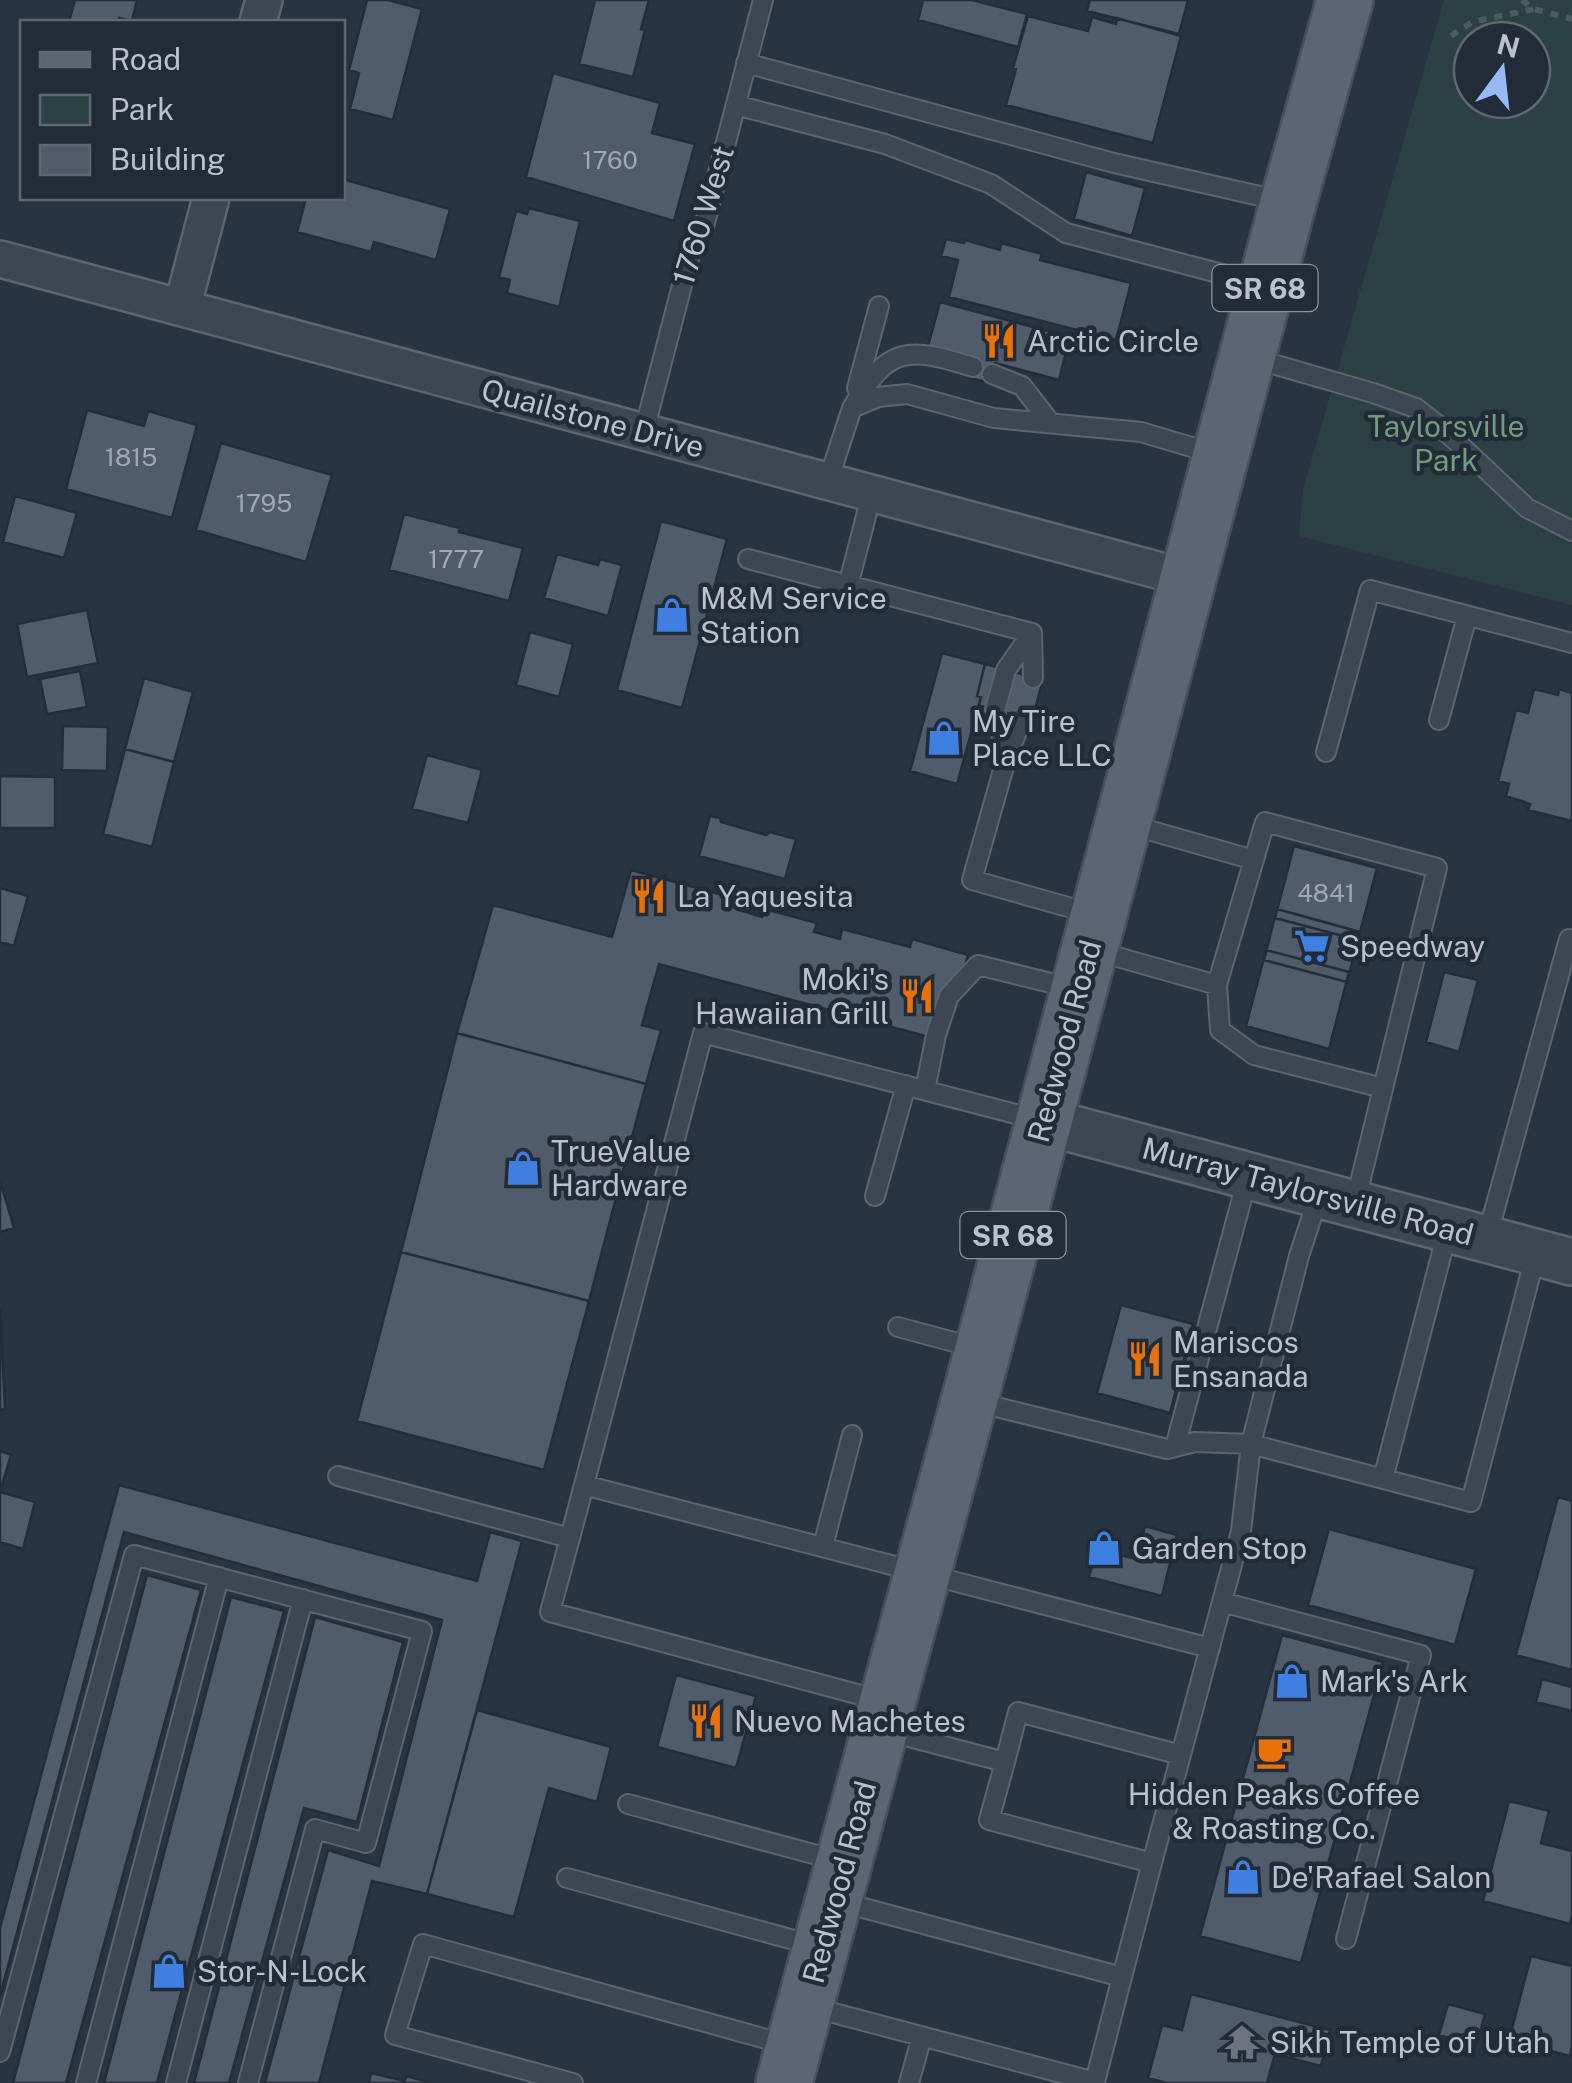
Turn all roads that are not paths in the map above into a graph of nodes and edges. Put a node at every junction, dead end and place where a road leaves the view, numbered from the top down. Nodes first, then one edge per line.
1 (763, 0) edge
2 (1345, 0) edge
3 (746, 63) junction
4 (736, 105) junction
5 (211, 200) edge
6 (1288, 203) junction
7 (0, 259) edge
8 (1265, 286) junction
9 (880, 306) dead end
10 (182, 308) junction
11 (1246, 356) junction
12 (972, 367) dead end
13 (992, 374) dead end
14 (852, 408) junction
15 (1050, 422) junction
16 (644, 431) junction
17 (1220, 456) junction
18 (828, 481) junction
19 (872, 492) junction
20 (1572, 532) edge
21 (748, 558) dead end
22 (1186, 578) junction
23 (848, 586) junction
24 (1467, 616) junction
25 (1032, 633) junction
26 (1572, 643) edge
27 (1033, 678) dead end
28 (1022, 717) dead end
29 (1439, 720) dead end
30 (1326, 752) dead end
31 (1007, 756) junction
32 (1122, 822) junction
33 (1254, 860) junction
34 (1569, 939) dead end
35 (1088, 952) junction
36 (1217, 985) junction
37 (906, 1085) junction
38 (1383, 1088) junction
39 (925, 1090) junction
40 (1043, 1120) junction
41 (1248, 1176) junction
42 (874, 1196) dead end
43 (1337, 1199) junction
44 (1468, 1233) junction
45 (1554, 1258) edge
46 (898, 1327) dead end
47 (976, 1375) junction
48 (852, 1435) dead end
49 (1251, 1444) junction
50 (1175, 1447) junction
51 (338, 1476) dead end
52 (1383, 1479) junction
53 (584, 1484) junction
54 (570, 1538) junction
55 (823, 1546) junction
56 (923, 1572) junction
57 (219, 1577) junction
58 (303, 1600) junction
59 (1222, 1602) junction
60 (1210, 1648) junction
61 (884, 1716) junction
62 (1180, 1756) junction
63 (1005, 1762) junction
64 (628, 1804) dead end
65 (1152, 1863) junction
66 (567, 1878) dead end
67 (833, 1903) junction
68 (1346, 1939) dead end
69 (1122, 1977) junction
70 (922, 2036) junction
71 (794, 2045) edge
72 (0, 2052) edge
73 (86, 2083) edge
74 (176, 2083) edge
75 (248, 2083) edge
76 (572, 2083) edge
77 (908, 2083) edge
78 (1095, 2083) edge

1 - 3 lane, 1760 West
2 - 6 main road, Redwood Road / SR 68
3 - 4 lane, 1760 West
3 - 6 lane
4 - 8 lane
4 - 16 lane, 1760 West
5 - 10 street
6 - 8 main road, Redwood Road / SR 68
7 - 10 street, Quailstone Drive
8 - 11 main road, Redwood Road / SR 68
9 - 14 lane
10 - 16 street, Quailstone Drive
11 - 17 main road, Redwood Road / SR 68
11 - 20 lane
12 - 14 lane
13 - 15 lane
14 - 15 lane
14 - 18 lane
15 - 17 lane
16 - 18 street, Quailstone Drive
17 - 22 main road, Redwood Road / SR 68
18 - 19 street, Quailstone Drive
19 - 22 street, Quailstone Drive
19 - 23 lane
21 - 23 lane
22 - 32 main road, Redwood Road / SR 68
23 - 25 lane
24 - 26 lane
24 - 29 lane
24 - 30 lane
25 - 27 lane
25 - 31 lane
28 - 31 lane
31 - 35 lane
32 - 33 lane
32 - 35 main road, Redwood Road / SR 68
33 - 36 lane
33 - 38 lane
34 - 44 lane
35 - 36 lane
35 - 39 lane
35 - 40 main road, Redwood Road / SR 68
36 - 38 lane
37 - 39 lane
37 - 42 lane
37 - 53 lane
38 - 43 lane
39 - 40 lane
40 - 41 street, Murray Taylorsville Road
40 - 47 main road, Redwood Road / SR 68
41 - 43 street, Murray Taylorsville Road
41 - 50 lane
43 - 44 street, Murray Taylorsville Road
43 - 49 lane
44 - 45 street, Murray Taylorsville Road
44 - 52 lane
45 - 52 lane
46 - 47 lane
47 - 50 lane
47 - 56 main road, Redwood Road / SR 68
48 - 55 lane
49 - 50 lane
49 - 52 lane
49 - 59 lane
51 - 54 lane
53 - 54 lane
53 - 55 lane
54 - 61 lane
55 - 56 lane
56 - 60 lane
56 - 61 main road, Redwood Road / SR 68
57 - 58 lane
57 - 72 lane
57 - 73 lane
58 - 74 lane
58 - 75 lane
59 - 60 lane
59 - 68 lane
60 - 62 lane
61 - 63 lane
61 - 67 main road, Redwood Road / SR 68
62 - 63 lane
62 - 65 lane
63 - 65 lane
64 - 67 lane
65 - 69 lane
66 - 67 lane
67 - 69 lane
67 - 71 main road, Redwood Road / SR 68
69 - 78 lane
70 - 71 lane
70 - 77 lane
70 - 78 lane
71 - 76 lane

